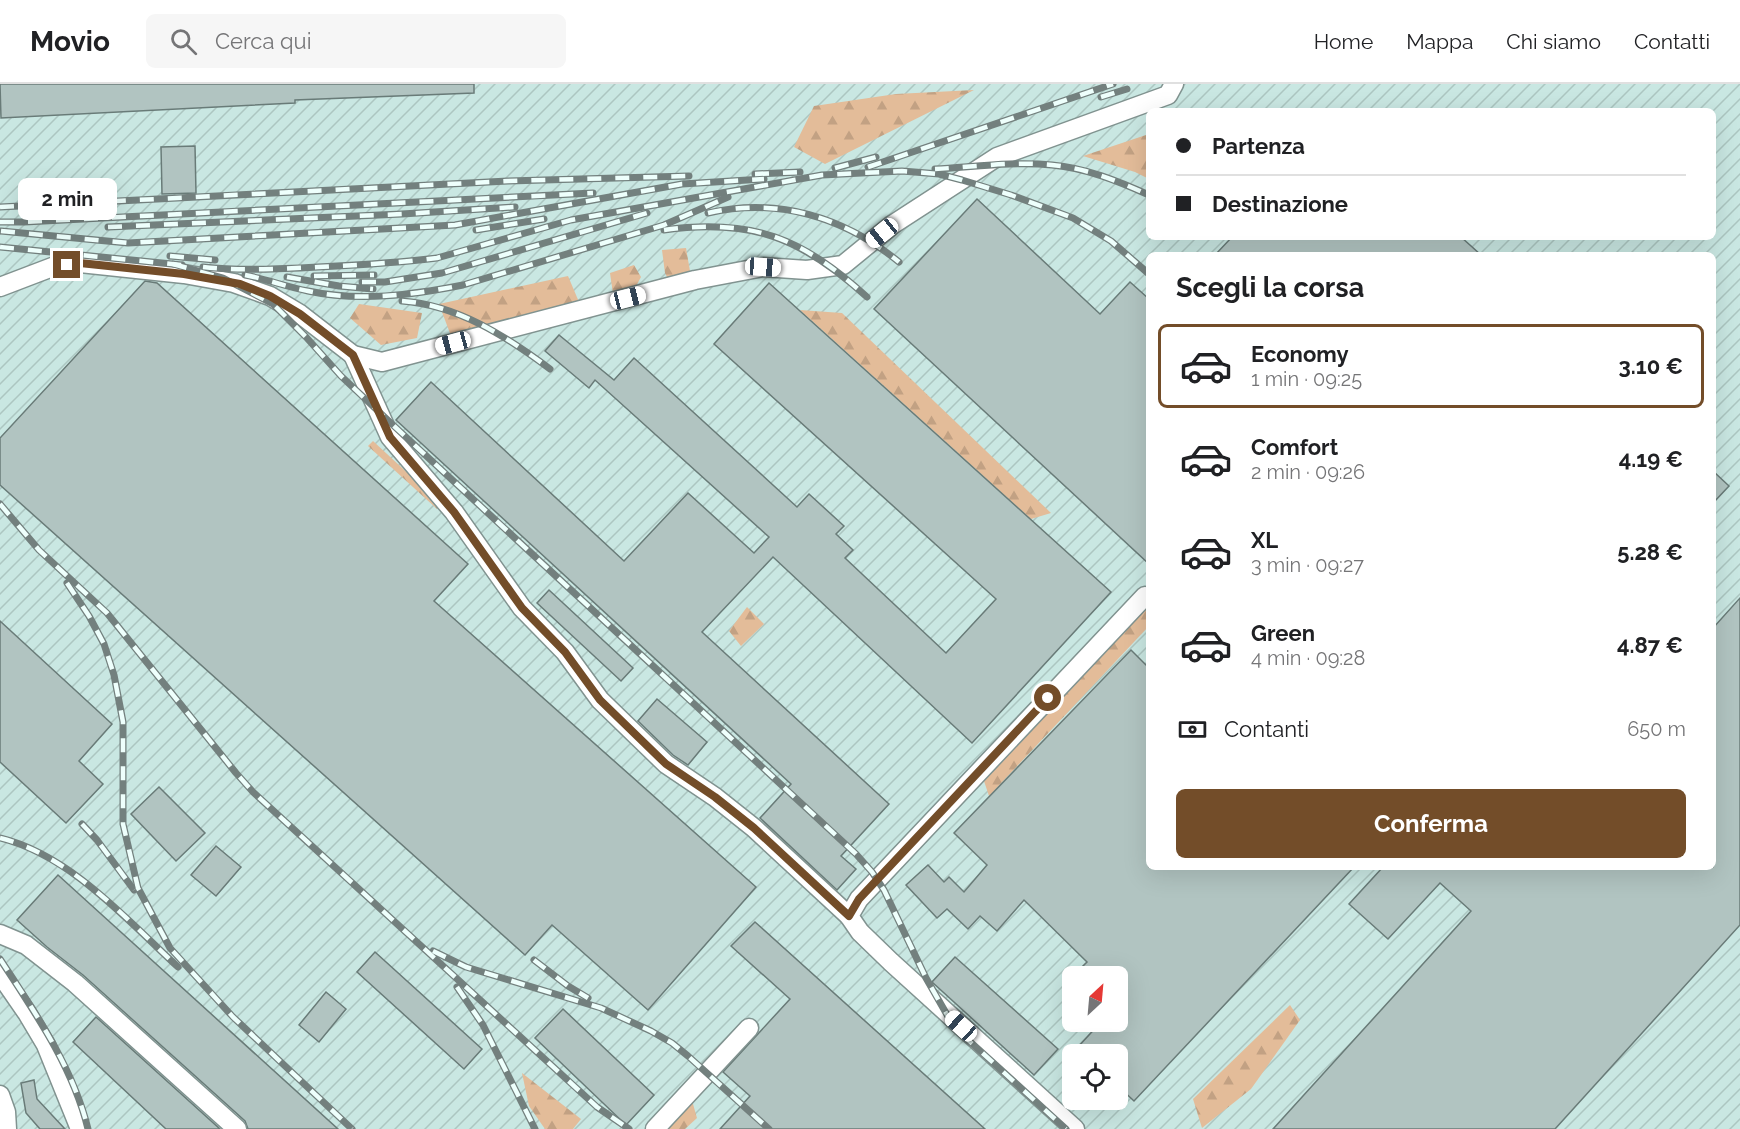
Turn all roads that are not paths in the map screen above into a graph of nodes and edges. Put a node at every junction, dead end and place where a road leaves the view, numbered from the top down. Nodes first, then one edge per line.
1 (1174, 84) edge
2 (0, 287) edge
3 (353, 355) junction
4 (1145, 596) dead end
5 (849, 916) junction
6 (0, 934) edge
7 (0, 974) edge
8 (749, 1028) dead end
9 (0, 1095) edge
10 (7, 1129) edge
11 (80, 1129) edge
12 (237, 1129) edge
13 (655, 1129) edge
14 (1075, 1129) edge

1 - 3 lane
2 - 3 lane
3 - 5 lane
4 - 5 lane
5 - 14 lane
6 - 12 lane
7 - 11 lane
8 - 13 lane
9 - 10 lane

